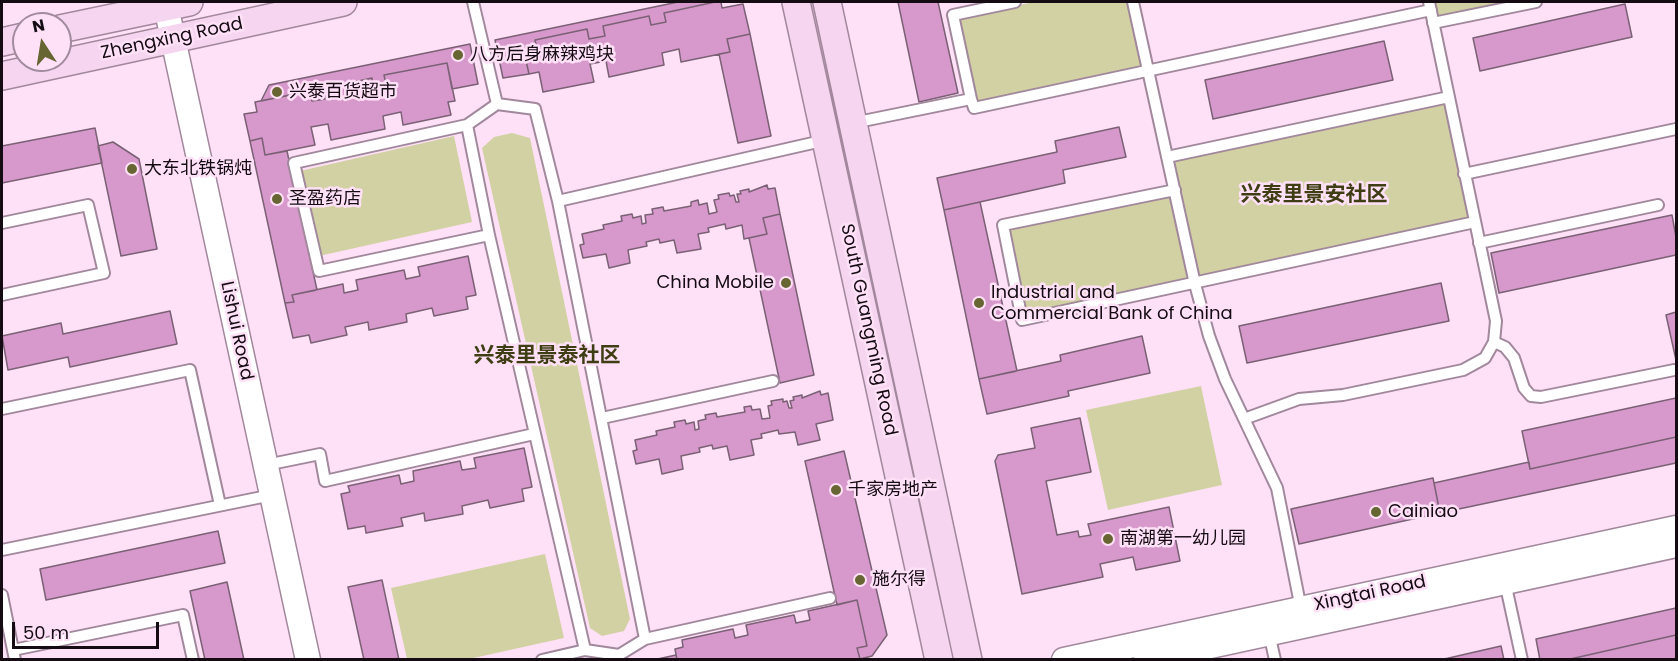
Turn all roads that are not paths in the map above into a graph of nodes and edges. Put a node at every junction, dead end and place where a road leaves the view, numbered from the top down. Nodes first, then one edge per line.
1 (343, 2) edge
2 (473, 2) edge
3 (796, 2) edge
4 (827, 2) edge
5 (1015, 2) edge
6 (1133, 2) edge
7 (1536, 2) edge
8 (173, 3) edge
9 (1430, 6) edge
10 (1433, 23) junction
11 (72, 26) edge
12 (173, 39) junction
13 (1148, 70) junction
14 (2, 76) edge
15 (1449, 97) junction
16 (971, 99) junction
17 (497, 104) junction
18 (853, 123) junction
19 (466, 125) junction
20 (1677, 129) edge
21 (826, 140) junction
22 (1167, 157) junction
23 (1464, 174) junction
24 (1174, 190) junction
25 (558, 201) junction
26 (1658, 205) dead end
27 (1475, 222) junction
28 (2, 223) edge
29 (489, 235) junction
30 (1479, 243) junction
31 (1194, 284) junction
32 (2, 295) edge
33 (1494, 342) junction
34 (1674, 370) dead end
35 (773, 381) dead end
36 (2, 409) edge
37 (602, 418) junction
38 (1244, 419) junction
39 (534, 434) junction
40 (265, 465) junction
41 (272, 495) junction
42 (220, 505) junction
43 (1677, 528) edge
44 (1677, 545) edge
45 (2, 550) edge
46 (1505, 582) junction
47 (2, 595) edge
48 (831, 598) dead end
49 (1301, 609) junction
50 (1269, 633) junction
51 (645, 639) junction
52 (585, 650) junction
53 (14, 655) edge
54 (619, 657) edge
55 (193, 660) edge
56 (308, 660) edge
57 (542, 660) edge
58 (939, 660) edge
59 (968, 660) edge
60 (1064, 660) edge
61 (1146, 660) edge
62 (1275, 660) edge
63 (1522, 660) edge

1 - 12 main road, Zhengxing Road
2 - 17 lane
3 - 21 main road, South Guangming Road
4 - 18 main road, South Guangming Road
5 - 16 lane
6 - 13 lane
7 - 10 lane
8 - 11 main road, Zhengxing Road
8 - 12 street, Lishui Road
9 - 10 lane
9 - 13 lane
10 - 15 lane
12 - 14 main road, Zhengxing Road
12 - 40 street, Lishui Road
13 - 16 lane
13 - 22 lane
15 - 22 lane
15 - 23 lane
16 - 18 lane
17 - 19 lane
17 - 25 lane
18 - 59 main road, South Guangming Road
19 - 29 lane
19 - 29 lane
20 - 23 lane
21 - 25 lane
21 - 58 main road, South Guangming Road
22 - 24 lane
23 - 27 lane
24 - 31 lane
24 - 31 lane
25 - 37 lane
26 - 30 lane
27 - 30 lane
27 - 31 lane
28 - 32 lane
29 - 39 lane
30 - 33 lane
31 - 38 lane
33 - 34 lane
33 - 38 lane
35 - 37 lane
36 - 42 lane
37 - 51 lane
38 - 49 lane
39 - 40 lane
39 - 52 lane
40 - 41 street, Lishui Road
41 - 42 lane
41 - 56 street, Lishui Road
42 - 45 lane
43 - 49 street, Xingtai Road
44 - 46 street, Xingtai Road
46 - 50 street, Xingtai Road
46 - 63 lane
47 - 53 lane
48 - 51 lane
49 - 60 street, Xingtai Road
50 - 61 street, Xingtai Road
50 - 62 lane
51 - 54 lane
52 - 54 lane
52 - 57 lane
53 - 55 lane

